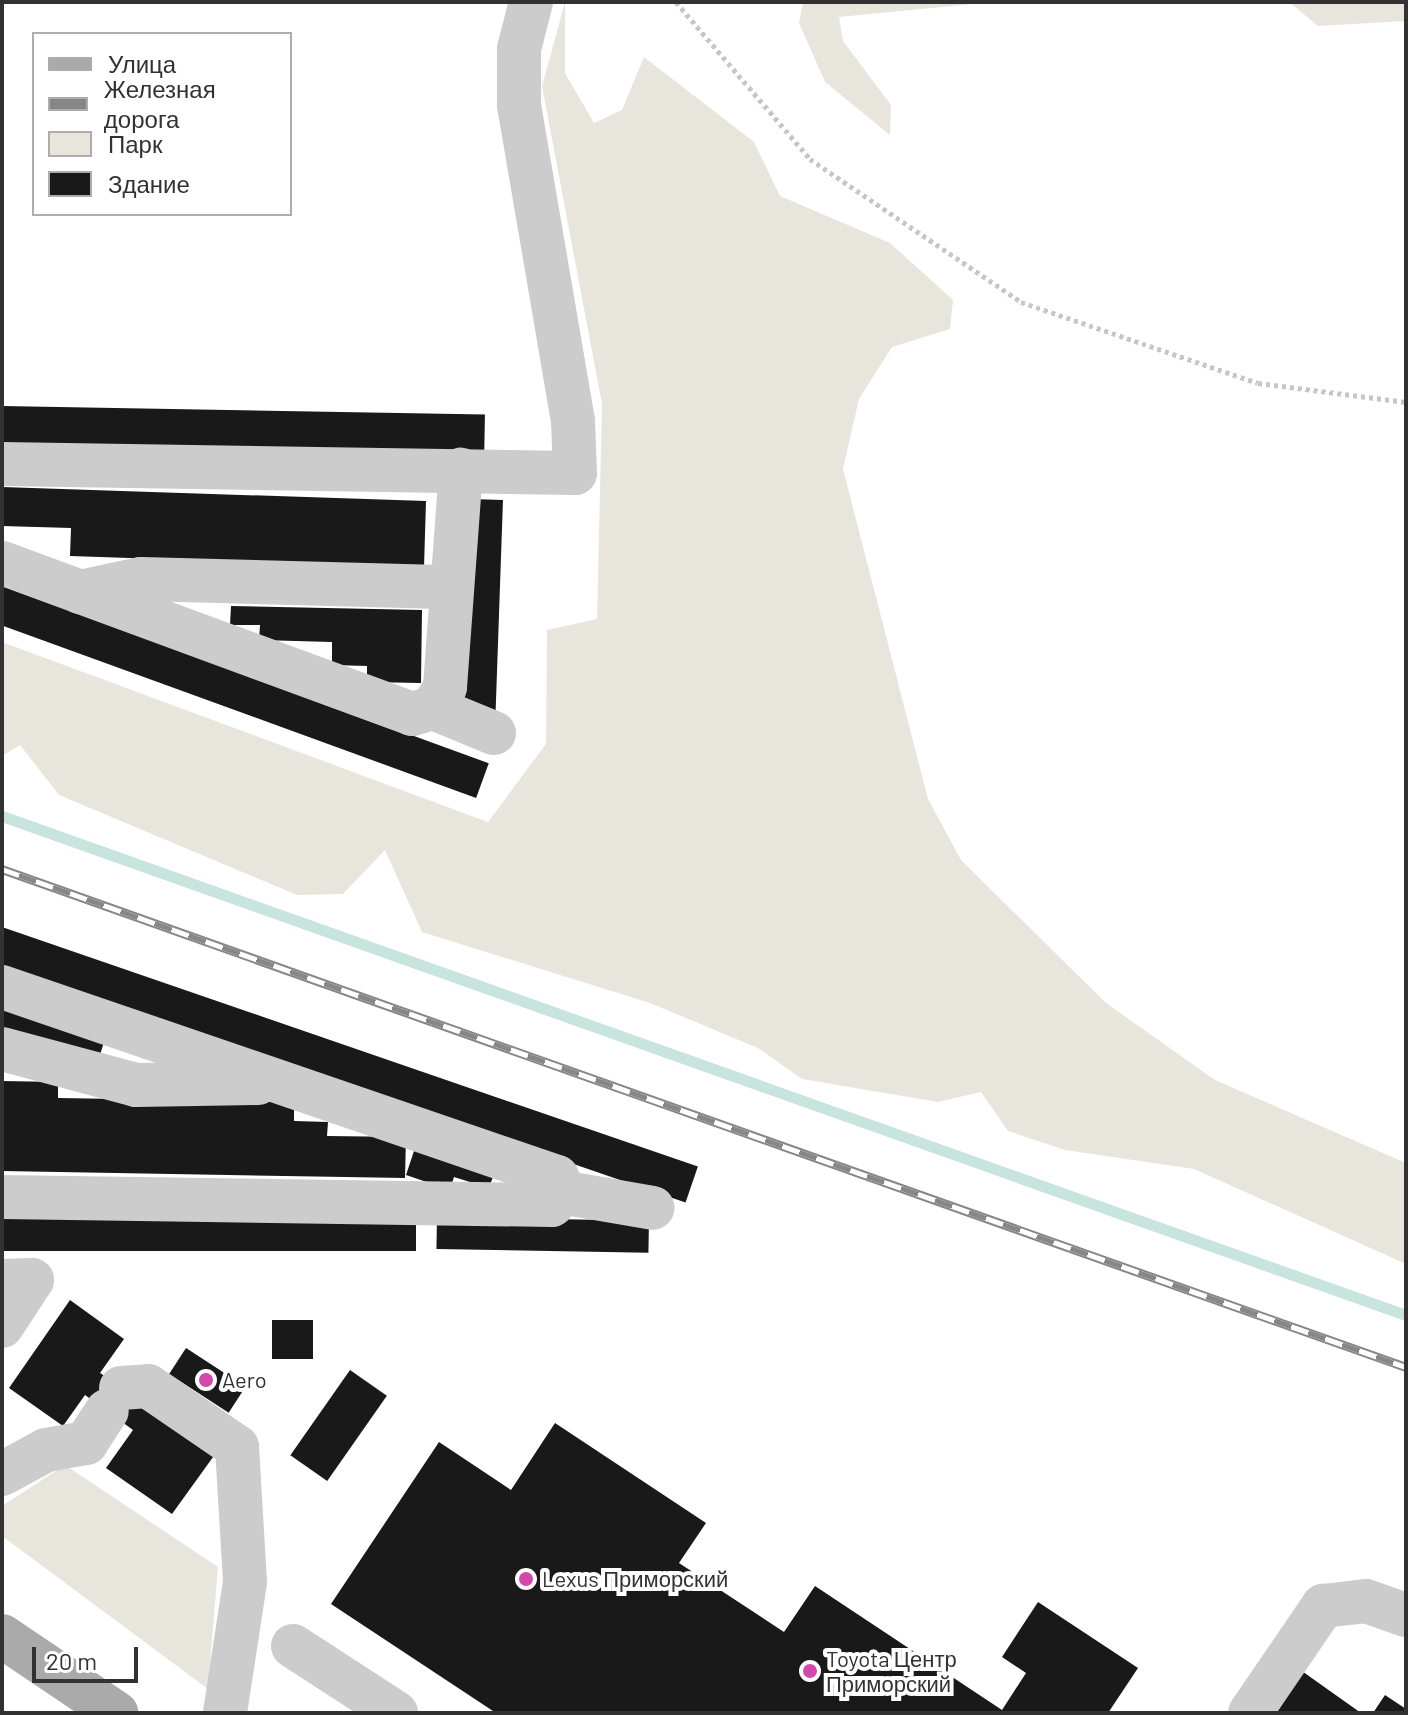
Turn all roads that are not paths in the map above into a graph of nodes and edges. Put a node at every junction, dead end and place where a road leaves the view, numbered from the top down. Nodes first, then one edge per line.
1 (531, 2) edge
2 (2, 464) edge
3 (461, 470) junction
4 (2, 563) edge
5 (452, 587) junction
6 (80, 592) junction
7 (433, 708) junction
8 (494, 733) dead end
9 (2, 987) edge
10 (2, 1049) edge
11 (280, 1082) junction
12 (555, 1191) junction
13 (2, 1197) edge
14 (653, 1208) dead end
15 (2, 1281) edge
16 (2, 1326) edge
17 (2, 1474) edge
18 (1386, 1608) edge
19 (2, 1636) edge
20 (293, 1646) dead end
21 (116, 1713) edge
22 (225, 1713) edge
23 (396, 1713) edge
24 (1250, 1713) edge

1 - 3 lane
2 - 3 lane
3 - 5 lane
4 - 6 lane
5 - 6 lane
5 - 7 lane
6 - 7 lane
7 - 8 lane
9 - 11 lane
10 - 11 lane
11 - 12 lane
12 - 13 lane
12 - 14 lane
15 - 16 lane
17 - 22 lane
18 - 24 lane
19 - 21 main road
20 - 23 lane

